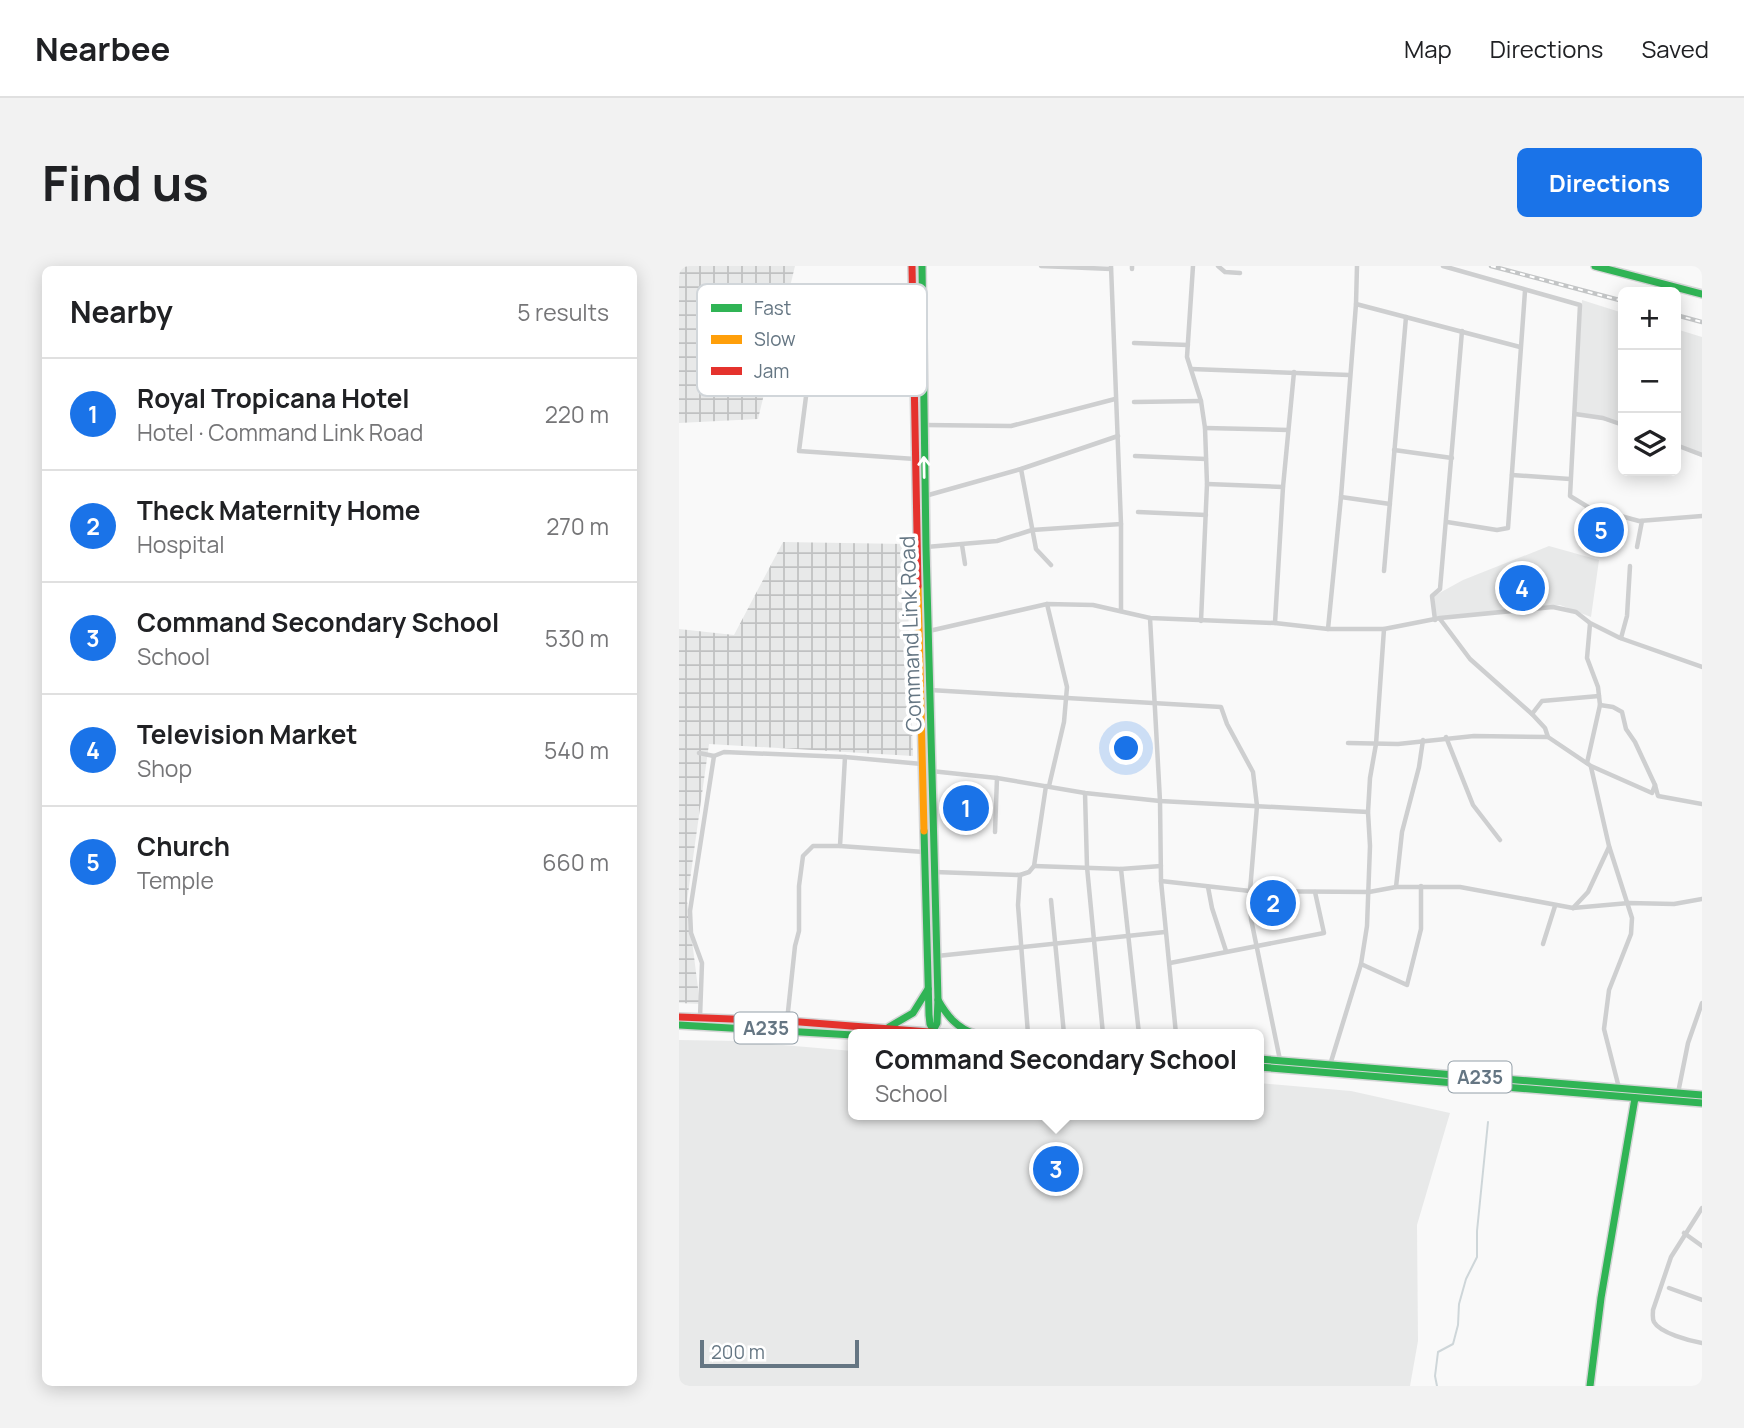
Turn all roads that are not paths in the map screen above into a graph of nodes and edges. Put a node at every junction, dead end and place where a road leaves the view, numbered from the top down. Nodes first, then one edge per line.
1 (912, 266) edge
2 (922, 266) edge
3 (1041, 266) edge
4 (1193, 266) edge
5 (1218, 266) edge
6 (1357, 266) edge
7 (1443, 266) edge
8 (1595, 266) edge
9 (1111, 268) edge
10 (1240, 273) dead end
11 (912, 284) edge
12 (922, 284) edge
13 (1525, 290) junction
14 (1702, 294) edge
15 (1356, 304) junction
16 (1406, 317) junction
17 (1462, 331) junction
18 (1134, 343) dead end
19 (1188, 345) junction
20 (1520, 347) junction
21 (1191, 369) junction
22 (1294, 372) junction
23 (1349, 375) junction
24 (806, 396) edge
25 (914, 396) edge
26 (924, 396) edge
27 (1115, 399) junction
28 (1201, 401) junction
29 (1134, 402) dead end
30 (1574, 414) junction
31 (1618, 423) edge
32 (924, 425) junction
33 (1205, 428) junction
34 (1288, 430) junction
35 (1118, 436) junction
36 (1681, 447) edge
37 (1394, 450) junction
38 (1135, 456) dead end
39 (1702, 456) edge
40 (1452, 458) junction
41 (915, 459) junction
42 (1206, 459) junction
43 (1021, 469) junction
44 (1512, 475) junction
45 (1570, 479) junction
46 (1207, 484) junction
47 (1283, 487) junction
48 (925, 496) junction
49 (1341, 497) junction
50 (1390, 504) junction
51 (1138, 512) dead end
52 (1206, 515) junction
53 (1702, 516) edge
54 (1642, 521) junction
55 (1447, 522) junction
56 (1121, 524) junction
57 (1032, 530) junction
58 (962, 545) junction
59 (926, 547) junction
60 (1637, 547) dead end
61 (965, 564) dead end
62 (1051, 565) dead end
63 (1630, 566) dead end
64 (1384, 571) dead end
65 (1047, 604) junction
66 (1121, 611) junction
67 (1150, 618) junction
68 (1438, 619) junction
69 (1201, 621) junction
70 (1275, 623) junction
71 (1590, 624) junction
72 (1328, 629) junction
73 (1384, 629) junction
74 (928, 631) junction
75 (1621, 639) junction
76 (1702, 667) edge
77 (929, 690) junction
78 (1599, 696) junction
79 (1065, 699) junction
80 (1154, 703) junction
81 (1600, 705) junction
82 (1532, 714) junction
83 (926, 723) junction
84 (1446, 737) junction
85 (1548, 737) junction
86 (1423, 740) junction
87 (1349, 743) dead end
88 (1376, 744) junction
89 (699, 753) dead end
90 (714, 756) junction
91 (845, 757) junction
92 (923, 764) junction
93 (1589, 764) junction
94 (931, 771) junction
95 (997, 778) junction
96 (1655, 785) junction
97 (1048, 786) junction
98 (1085, 793) junction
99 (1160, 801) junction
100 (1702, 804) edge
101 (1257, 806) junction
102 (1367, 812) junction
103 (995, 832) dead end
104 (1500, 840) dead end
105 (840, 846) junction
106 (1609, 846) junction
107 (925, 852) junction
108 (1034, 866) junction
109 (1161, 866) junction
110 (1087, 867) junction
111 (1121, 869) junction
112 (934, 872) junction
113 (1020, 875) junction
114 (1161, 881) junction
115 (1421, 886) junction
116 (1208, 887) junction
117 (1396, 887) junction
118 (1249, 891) junction
119 (1315, 892) junction
120 (1369, 892) junction
121 (1702, 899) edge
122 (1051, 900) dead end
123 (1629, 903) junction
124 (1555, 905) junction
125 (1573, 908) junction
126 (1165, 932) junction
127 (1128, 936) junction
128 (1093, 941) junction
129 (1543, 944) dead end
130 (1055, 945) junction
131 (1258, 945) junction
132 (1020, 948) junction
133 (1226, 951) junction
134 (936, 956) junction
135 (1170, 963) junction
136 (1361, 964) junction
137 (928, 989) junction
138 (938, 1000) junction
139 (1702, 1003) edge
140 (679, 1017) edge
141 (700, 1018) junction
142 (787, 1021) junction
143 (679, 1025) edge
144 (875, 1028) junction
145 (885, 1029) edge
146 (932, 1029) edge
147 (935, 1029) edge
148 (965, 1029) edge
149 (1028, 1029) edge
150 (1063, 1029) edge
151 (1102, 1029) edge
152 (1138, 1029) edge
153 (1177, 1029) edge
154 (848, 1035) edge
155 (1264, 1059) edge
156 (1280, 1061) junction
157 (1330, 1065) junction
158 (1264, 1067) edge
159 (1619, 1088) junction
160 (1678, 1093) junction
161 (1702, 1095) edge
162 (1635, 1098) junction
163 (1702, 1102) edge
164 (1702, 1208) edge
165 (1684, 1233) junction
166 (1702, 1245) edge
167 (1669, 1288) dead end
168 (1702, 1300) edge
169 (1702, 1343) edge
170 (1590, 1386) edge

1 - 11 main road, Command Link Road
2 - 12 main road, Command Link Road
3 - 9 street
4 - 19 street
5 - 10 street
6 - 15 street
7 - 13 street
8 - 14 main road
9 - 27 street
13 - 20 street
13 - 30 street
15 - 16 street
15 - 23 street
16 - 17 street
16 - 37 street
17 - 20 street
17 - 40 street
18 - 19 street
19 - 21 street
20 - 44 street
21 - 22 street
21 - 28 street
22 - 23 street
22 - 34 street
23 - 49 street
24 - 41 street
25 - 41 main road, Command Link Road
26 - 32 main road, Command Link Road
27 - 32 street
27 - 35 street
28 - 29 street
28 - 33 street
30 - 31 street
30 - 45 street
48 -> 32 main road, Command Link Road
33 - 34 street
33 - 42 street
34 - 47 street
35 - 43 street
35 - 56 street
36 - 39 street
37 - 40 street
37 - 50 street
38 - 42 street
40 - 55 street
41 - 83 main road, Command Link Road
42 - 46 street
43 - 48 street
43 - 57 street
44 - 45 street
44 - 55 street
45 - 54 street
46 - 47 street
46 - 52 street
47 - 70 street
48 - 59 main road, Command Link Road
49 - 50 street
49 - 72 street
50 - 64 street
51 - 52 street
52 - 69 street
53 - 54 street
54 - 60 street
55 - 68 street
56 - 57 street
56 - 66 street
57 - 58 street
57 - 62 street
58 - 59 street
58 - 61 street
59 - 74 main road, Command Link Road
63 - 75 street
65 - 66 street
65 - 74 street
65 - 79 street
66 - 67 street
67 - 69 street
67 - 80 street
68 - 71 street
68 - 73 street
68 - 82 street
69 - 70 street
70 - 72 street
71 - 75 street
71 - 78 street
72 - 73 street
73 - 88 street
74 - 77 main road, Command Link Road
75 - 76 street
77 - 79 street
77 - 83 main road, Command Link Road
78 - 81 street
78 - 82 street
79 - 80 street
79 - 97 street
80 - 99 street
80 - 101 street
81 - 93 street
81 - 96 street
82 - 85 street
83 - 92 main road, Command Link Road
83 - 94 main road, Command Link Road
84 - 85 street
84 - 86 street
84 - 104 street
85 - 93 street
86 - 88 street
86 - 117 street
87 - 88 street
88 - 102 street
89 - 90 street
90 - 91 street
90 - 141 street
91 - 92 street
91 - 105 street
92 - 107 main road, Command Link Road
93 - 96 street
93 - 106 street
94 - 95 street
94 - 112 main road, Command Link Road
95 - 97 street
95 - 103 street
96 - 100 street
97 - 98 street
97 - 108 street
98 - 99 street
98 - 110 street
99 - 101 street
99 - 109 street
101 - 102 street
101 - 118 street
102 - 120 street
105 - 107 street
105 - 142 street
106 - 123 street
106 - 125 street
107 - 137 main road, Command Link Road
108 - 110 street
108 - 113 street
109 - 111 street
109 - 114 street
110 - 111 street
110 - 128 street
111 - 127 street
112 - 113 street
112 - 134 main road, Command Link Road
113 - 132 street
114 - 116 street
114 - 126 street
115 - 117 street
115 - 124 street
115 - 136 street
116 - 118 street
116 - 133 street
117 - 120 street
118 - 119 street
118 - 131 street
119 - 120 street
119 - 131 street
120 - 136 street
121 - 123 street
122 - 130 street
123 - 125 street
123 - 159 street
124 - 125 street
124 - 129 street
126 - 127 street
126 - 135 street
127 - 128 street
127 - 152 street
128 - 130 street
128 - 151 street
130 - 132 street
130 - 150 street
131 - 133 street
131 - 156 street
132 - 134 street
132 - 149 street
133 - 135 street
134 - 138 main road, Command Link Road
135 - 153 street
136 - 157 street
137 - 144 main road
137 - 146 main road, Command Link Road
138 - 147 main road, Command Link Road
138 - 148 main road
139 - 160 street
140 - 141 main road, A235
141 - 142 main road, A235
142 - 144 main road, A235
143 - 154 main road, A235
144 - 145 main road, A235
155 - 156 main road, A235
156 - 157 main road, A235
157 - 159 main road, A235
158 - 162 main road, A235
159 - 160 main road, A235
160 - 161 main road, A235
162 - 163 main road, A235
162 - 170 main road
164 - 165 street
165 - 166 street
165 - 169 street
167 - 168 street

